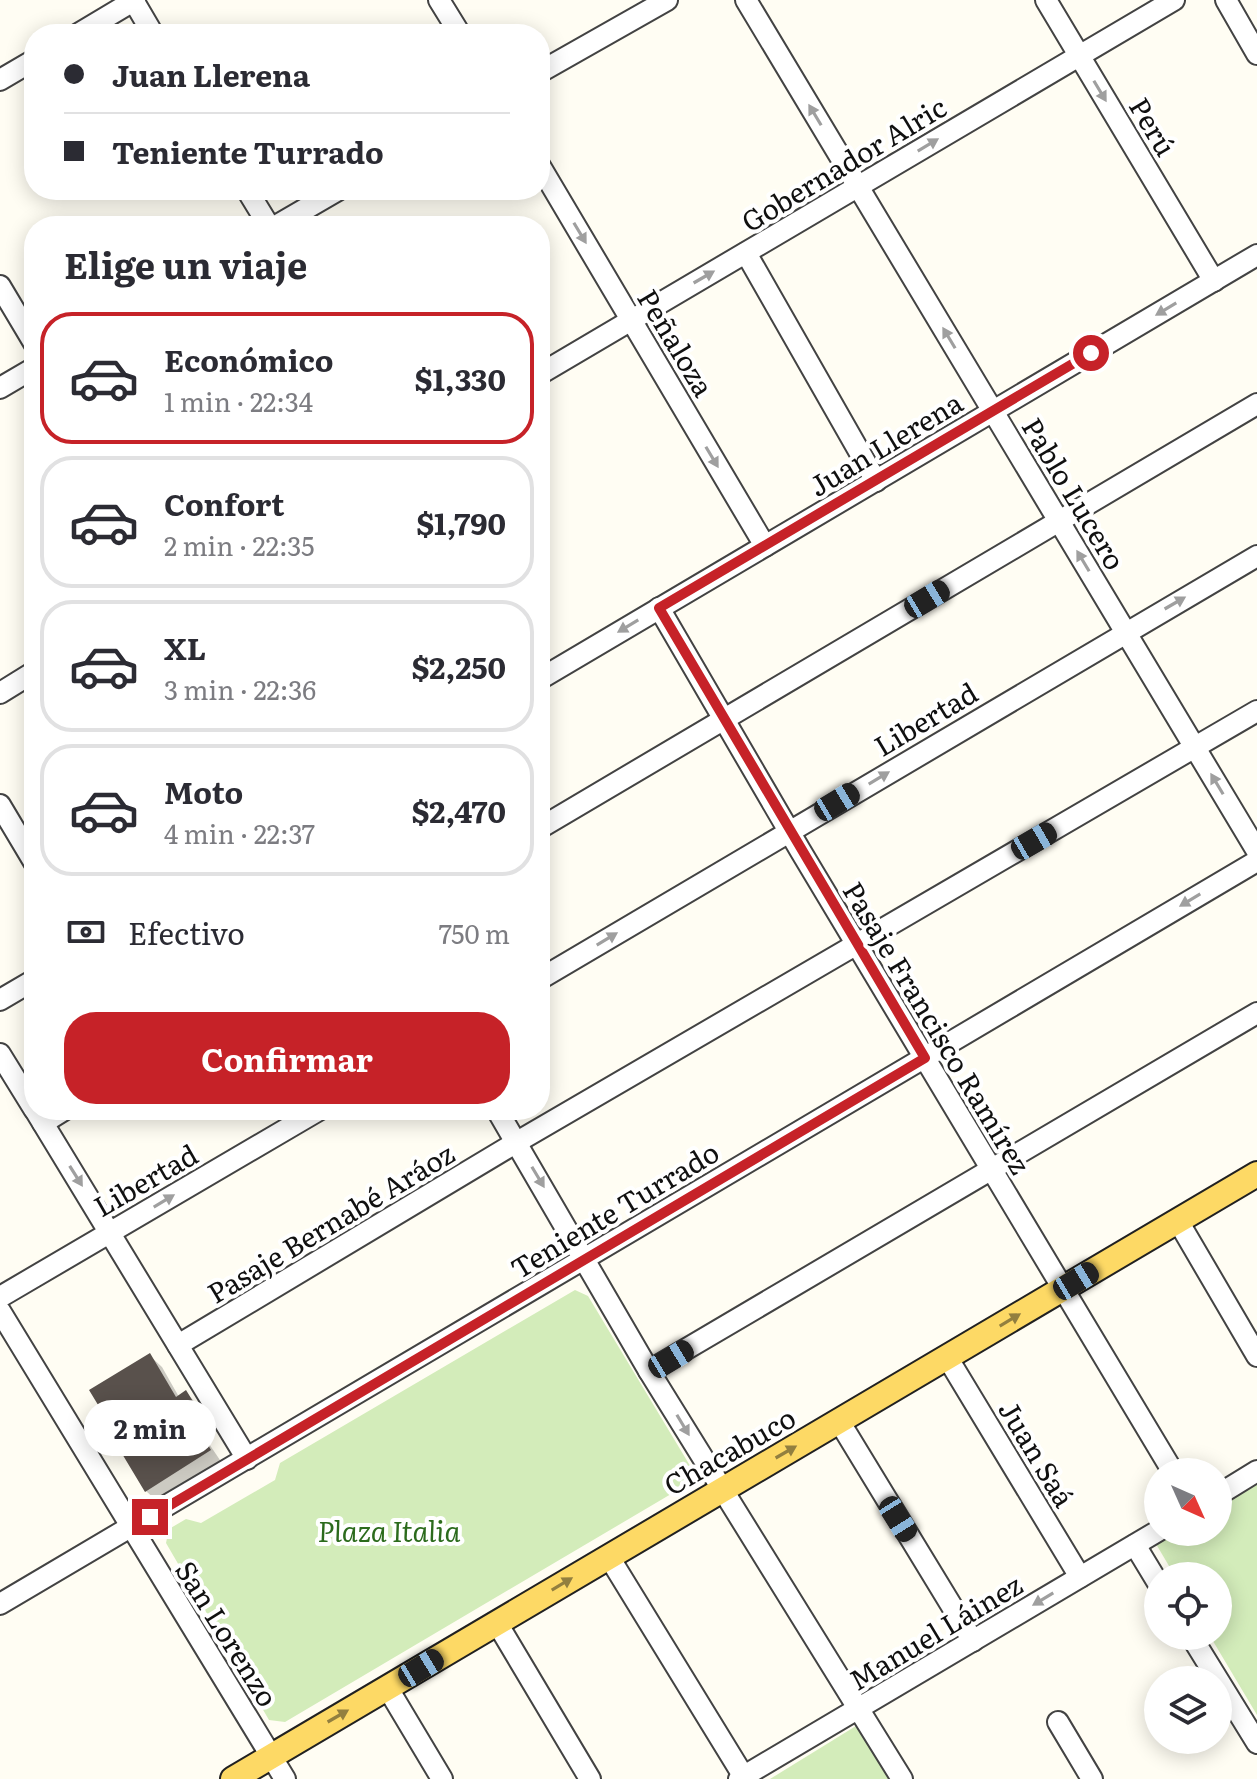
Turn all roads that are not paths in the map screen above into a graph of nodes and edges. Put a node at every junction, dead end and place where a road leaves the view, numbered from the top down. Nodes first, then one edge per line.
1 (134, 0) edge
2 (439, 0) edge
3 (667, 0) edge
4 (746, 0) edge
5 (1046, 0) edge
6 (1174, 0) edge
7 (1226, 0) edge
8 (94, 24) edge
9 (147, 24) edge
10 (454, 24) edge
11 (1257, 54) edge
12 (1078, 56) junction
13 (24, 66) edge
14 (550, 66) edge
15 (0, 80) edge
16 (550, 183) edge
17 (858, 187) junction
18 (321, 200) edge
19 (293, 216) edge
20 (746, 253) junction
21 (1257, 255) edge
22 (1214, 281) junction
23 (0, 286) edge
24 (631, 320) junction
25 (24, 326) edge
26 (550, 368) edge
27 (24, 374) edge
28 (0, 388) edge
29 (1257, 404) edge
30 (993, 412) junction
31 (876, 481) junction
32 (1059, 521) junction
33 (765, 546) junction
34 (1257, 556) edge
35 (659, 608) junction
36 (1125, 631) junction
37 (550, 673) edge
38 (24, 678) edge
39 (0, 693) edge
40 (1257, 711) edge
41 (724, 719) junction
42 (1195, 748) junction
43 (0, 805) edge
44 (550, 822) edge
45 (789, 831) junction
46 (24, 845) edge
47 (1257, 851) edge
48 (1257, 861) edge
49 (857, 944) junction
50 (550, 973) edge
51 (24, 986) edge
52 (0, 1000) edge
53 (1257, 1013) edge
54 (0, 1054) edge
55 (925, 1058) junction
56 (24, 1093) edge
57 (41, 1120) edge
58 (302, 1120) edge
59 (503, 1120) edge
60 (517, 1142) junction
61 (991, 1170) junction
62 (1257, 1174) edge
63 (1178, 1221) junction
64 (110, 1232) junction
65 (587, 1258) junction
66 (1061, 1289) junction
67 (0, 1297) edge
68 (0, 1311) edge
69 (178, 1345) junction
70 (1257, 1356) edge
71 (947, 1357) junction
72 (649, 1371) junction
73 (839, 1421) junction
74 (1164, 1458) edge
75 (247, 1459) junction
76 (1257, 1471) edge
77 (1232, 1486) edge
78 (722, 1489) junction
79 (130, 1528) junction
80 (1144, 1540) edge
81 (1135, 1545) junction
82 (609, 1557) junction
83 (1145, 1562) edge
84 (1080, 1577) junction
85 (0, 1604) edge
86 (497, 1623) junction
87 (973, 1641) junction
88 (1200, 1650) edge
89 (387, 1687) junction
90 (858, 1709) junction
91 (1058, 1722) dead end
92 (1257, 1743) edge
93 (271, 1756) junction
94 (742, 1778) edge
95 (233, 1779) edge
96 (285, 1779) edge
97 (442, 1779) edge
98 (590, 1779) edge
99 (902, 1779) edge
100 (1092, 1779) edge

1 - 8 street
1 - 9 street
2 - 10 street
3 - 14 street
17 -> 4 street, Pablo Lucero
5 - 12 street, Perú
6 - 12 street, Gobernador Alric
7 - 11 street
17 -> 12 street, Gobernador Alric
12 -> 22 street, Perú
13 - 15 street
16 -> 24 street, Peñaloza
17 - 20 street, Gobernador Alric
30 -> 17 street, Pablo Lucero
18 - 19 street
24 -> 20 street, Gobernador Alric
20 - 31 street
21 - 22 street, Juan Llerena
22 -> 30 street, Juan Llerena
23 - 25 street
24 - 26 street, Gobernador Alric
24 -> 33 street, Peñaloza
27 - 28 street
29 - 32 street
30 - 31 street, Juan Llerena
30 - 32 street, Pablo Lucero
31 - 33 street, Juan Llerena
36 -> 32 street, Pablo Lucero
32 - 41 street
33 - 35 street, Juan Llerena
36 -> 34 street, Libertad
35 -> 37 street, Juan Llerena
35 - 41 street, Pasaje Francisco Ramírez
36 - 42 street, Pablo Lucero
45 -> 36 street, Libertad
38 - 39 street
40 - 42 street, Pasaje Bernabé Aráoz
41 - 44 street
41 - 45 street, Pasaje Francisco Ramírez
47 -> 42 street, Pablo Lucero
42 - 49 street, Pasaje Bernabé Aráoz
43 - 46 street
45 - 49 street, Pasaje Francisco Ramírez
50 -> 45 street, Libertad
48 -> 55 street, Teniente Turrado
49 - 55 street, Pasaje Francisco Ramírez
49 - 60 street, Pasaje Bernabé Aráoz
51 - 52 street
53 - 61 street
54 - 56 street
55 - 61 street, Pasaje Francisco Ramírez
55 - 65 street, Teniente Turrado
57 -> 64 street
64 -> 58 street, Libertad
59 - 60 street
60 -> 65 street
60 - 69 street, Pasaje Bernabé Aráoz
61 - 66 street, Pasaje Francisco Ramírez
61 - 72 street
62 - 63 main road, Chacabuco
63 - 66 main road, Chacabuco
63 - 70 street
64 - 67 street, Libertad
64 - 69 street
65 - 72 street
65 - 75 street, Teniente Turrado
71 -> 66 main road, Chacabuco
66 - 74 street, Pasaje Francisco Ramírez
68 - 79 street, San Lorenzo
69 - 75 street
71 - 73 main road, Chacabuco
71 - 84 street, Juan Saá
72 -> 78 street
78 -> 73 main road, Chacabuco
73 - 87 street
75 - 79 street, Teniente Turrado
76 - 77 street
78 - 82 main road, Chacabuco
78 - 90 street
79 - 85 street, Teniente Turrado
79 - 93 street, San Lorenzo
80 - 81 street, Manuel Láinez
81 - 83 street
81 - 84 street, Manuel Láinez
86 -> 82 main road, Chacabuco
82 - 94 street
84 -> 87 street, Manuel Láinez
86 - 89 main road, Chacabuco
86 - 98 street
87 - 90 street, Manuel Láinez
88 - 92 street
93 -> 89 main road, Chacabuco
89 - 97 street
90 - 94 street, Manuel Láinez
90 - 99 street
91 - 100 street
93 - 95 main road, Chacabuco
93 - 96 street, San Lorenzo

